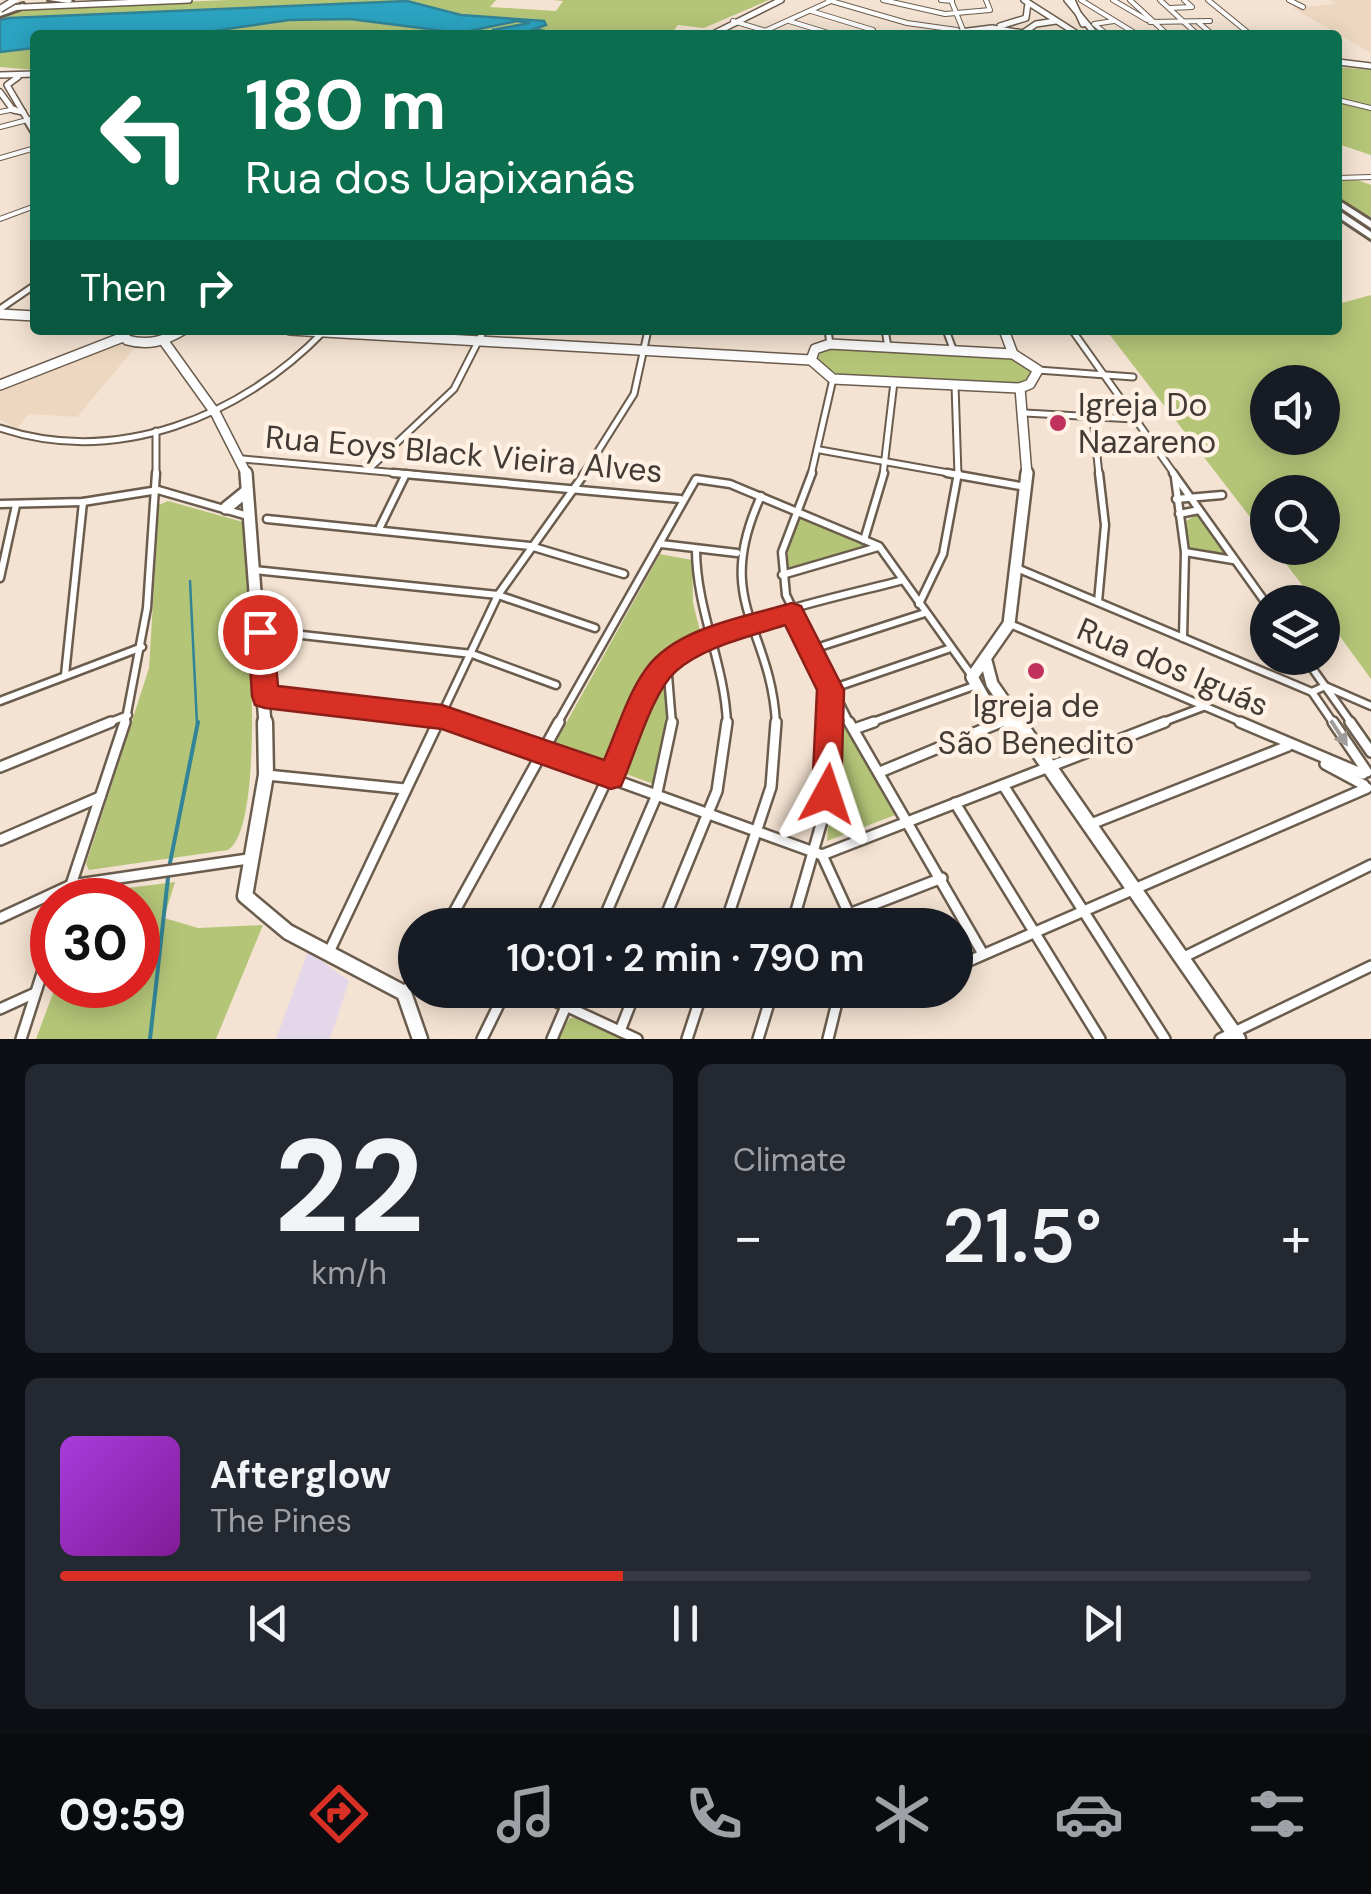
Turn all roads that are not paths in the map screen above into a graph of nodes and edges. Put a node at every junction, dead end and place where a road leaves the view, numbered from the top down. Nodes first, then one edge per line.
1 (13, 0) edge
2 (104, 0) edge
3 (189, 0) edge
4 (774, 0) edge
5 (782, 0) edge
6 (830, 0) edge
7 (884, 0) edge
8 (941, 0) edge
9 (986, 0) edge
10 (1070, 0) edge
11 (1080, 0) edge
12 (1113, 0) edge
13 (1130, 0) edge
14 (1160, 0) edge
15 (1289, 0) edge
16 (70, 1) edge
17 (951, 1) edge
18 (1186, 1) edge
19 (1209, 1) edge
20 (53, 2) edge
21 (1026, 2) edge
22 (23, 6) joint
23 (1303, 7) dead end
24 (0, 8) edge
25 (1169, 8) junction
26 (809, 11) junction
27 (955, 15) junction
28 (735, 20) junction
29 (787, 21) junction
30 (1056, 21) junction
31 (1115, 21) junction
32 (1152, 21) junction
33 (1182, 21) junction
34 (1197, 21) junction
35 (1210, 21) dead end
36 (907, 23) junction
37 (1083, 24) junction
38 (1064, 26) junction
39 (1009, 28) junction
40 (712, 30) edge
41 (717, 30) edge
42 (762, 30) edge
43 (767, 30) edge
44 (818, 30) edge
45 (873, 30) edge
46 (911, 30) edge
47 (960, 30) junction
48 (1015, 30) edge
49 (1031, 30) edge
50 (1071, 30) edge
51 (1090, 30) edge
52 (1102, 30) edge
53 (1130, 30) edge
54 (1162, 30) edge
55 (1192, 30) edge
56 (1207, 30) edge
57 (1245, 30) edge
58 (1342, 64) edge
59 (1371, 67) edge
60 (30, 75) edge
61 (0, 76) edge
62 (30, 76) edge
63 (18, 78) junction
64 (10, 90) junction
65 (0, 92) edge
66 (1342, 101) edge
67 (1371, 108) edge
68 (19, 110) junction
69 (0, 112) edge
70 (30, 118) edge
71 (30, 119) edge
72 (0, 127) edge
73 (30, 149) edge
74 (0, 158) edge
75 (1342, 178) edge
76 (1371, 178) edge
77 (1342, 206) edge
78 (30, 208) edge
79 (1342, 216) edge
80 (0, 218) edge
81 (1371, 226) edge
82 (1371, 236) edge
83 (30, 289) edge
84 (0, 312) edge
85 (30, 315) edge
86 (120, 335) edge
87 (124, 335) edge
88 (174, 335) edge
89 (320, 335) edge
90 (386, 335) edge
91 (482, 335) edge
92 (648, 335) edge
93 (829, 335) edge
94 (886, 335) edge
95 (948, 335) edge
96 (1006, 335) edge
97 (1075, 335) edge
98 (164, 340) junction
99 (480, 341) junction
100 (830, 344) junction
101 (888, 347) junction
102 (953, 349) junction
103 (646, 350) junction
104 (1013, 354) junction
105 (811, 360) junction
106 (1038, 370) junction
107 (1104, 376) junction
108 (1134, 377) dead end
109 (832, 379) junction
110 (894, 382) junction
111 (0, 385) edge
112 (955, 385) junction
113 (1020, 388) junction
114 (1024, 412) junction
115 (216, 414) junction
116 (1094, 417) junction
117 (1135, 419) junction
118 (0, 428) edge
119 (156, 431) junction
120 (820, 450) junction
121 (243, 458) junction
122 (887, 462) junction
123 (367, 470) junction
124 (406, 474) junction
125 (957, 474) junction
126 (1175, 477) junction
127 (574, 488) junction
128 (1028, 488) junction
129 (158, 490) junction
130 (247, 491) junction
131 (1222, 495) dead end
132 (761, 496) junction
133 (1191, 498) junction
134 (680, 499) junction
135 (1176, 499) junction
136 (83, 502) junction
137 (0, 504) edge
138 (16, 505) junction
139 (222, 508) junction
140 (1199, 510) junction
141 (248, 511) junction
142 (797, 512) junction
143 (1179, 514) junction
144 (267, 519) dead end
145 (380, 528) junction
146 (864, 540) junction
147 (4, 542) edge
148 (660, 544) junction
149 (530, 546) junction
150 (879, 546) junction
151 (696, 550) junction
152 (1185, 552) junction
153 (737, 553) junction
154 (1235, 561) junction
155 (1018, 569) junction
156 (254, 570) junction
157 (624, 574) dead end
158 (782, 575) junction
159 (0, 578) edge
160 (903, 580) junction
161 (1253, 585) edge
162 (498, 595) junction
163 (1098, 602) junction
164 (919, 604) junction
165 (792, 613) junction
166 (924, 613) junction
167 (1009, 624) junction
168 (750, 627) junction
169 (595, 628) dead end
170 (293, 634) dead end
171 (1183, 638) junction
172 (708, 640) junction
173 (142, 647) junction
174 (948, 649) junction
175 (810, 650) junction
176 (472, 654) junction
177 (986, 661) junction
178 (667, 663) junction
179 (1318, 675) edge
180 (65, 676) junction
181 (974, 682) junction
182 (556, 685) dead end
183 (1326, 686) junction
184 (830, 690) junction
185 (1312, 692) junction
186 (265, 696) junction
187 (0, 701) edge
188 (1371, 706) edge
189 (1203, 707) junction
190 (128, 716) junction
191 (442, 717) junction
192 (1003, 720) junction
193 (854, 729) junction
194 (1024, 729) junction
195 (1289, 745) junction
196 (541, 750) junction
197 (1371, 752) edge
198 (0, 767) edge
199 (1050, 767) junction
200 (880, 772) junction
201 (266, 775) junction
202 (611, 776) junction
203 (1367, 780) edge
204 (1003, 784) junction
205 (405, 789) junction
206 (656, 793) junction
207 (101, 797) junction
208 (955, 803) junction
209 (708, 812) junction
210 (909, 821) junction
211 (1090, 824) junction
212 (757, 830) junction
213 (0, 840) edge
214 (818, 854) junction
215 (248, 859) junction
216 (1371, 865) edge
217 (73, 878) edge
218 (119, 878) edge
219 (942, 878) junction
220 (1136, 888) junction
221 (30, 904) edge
222 (456, 908) edge
223 (546, 908) edge
224 (607, 908) edge
225 (669, 908) edge
226 (731, 908) edge
227 (798, 908) edge
228 (846, 908) edge
229 (864, 908) edge
230 (1083, 910) junction
231 (0, 918) edge
232 (1034, 931) junction
233 (329, 952) junction
234 (983, 954) junction
235 (1182, 958) junction
236 (973, 959) edge
237 (1371, 966) edge
238 (398, 991) edge
239 (30, 995) edge
240 (31, 1008) edge
241 (409, 1008) edge
242 (497, 1008) edge
243 (565, 1008) edge
244 (570, 1008) edge
245 (629, 1008) edge
246 (698, 1008) edge
247 (767, 1008) edge
248 (836, 1008) edge
249 (0, 1010) edge
250 (620, 1031) junction
251 (1230, 1037) edge
252 (20, 1039) edge
253 (420, 1039) edge
254 (482, 1039) edge
255 (552, 1039) edge
256 (637, 1039) edge
257 (687, 1039) edge
258 (758, 1039) edge
259 (828, 1039) edge
260 (1100, 1039) edge
261 (1165, 1039) edge

1 - 24 highway, bridge
2 - 16 street
3 - 20 street
4 - 40 street
5 - 28 street
6 - 26 street
6 - 36 street
7 - 27 street
8 - 17 street
9 - 27 street
10 - 37 street
11 - 31 street
12 - 32 street
13 - 32 street
14 - 25 street
15 - 23 street
16 - 20 highway
17 - 27 street
18 - 19 street
18 - 25 street
19 - 57 street
20 - 22 street
20 - 24 street
21 - 30 street
21 - 39 street
22 - 24 highway
25 - 33 street
26 - 29 street
26 - 45 street
27 - 47 street
28 - 41 street
28 - 42 street
29 - 43 street
29 - 44 street
30 - 38 street
30 - 49 street
31 - 52 street
31 - 53 street
32 - 33 street
32 - 54 street
33 - 34 street
33 - 55 street
34 - 35 street
34 - 56 street
36 - 46 street
36 - 47 street
37 - 38 street
37 - 51 street
38 - 50 street
39 - 47 street
39 - 48 street
58 - 59 street
60 - 61 street
61 - 63 street
62 - 63 street
63 - 64 street
64 - 65 street
64 - 68 street
65 - 68 street
66 - 67 street
68 - 69 street
68 - 70 street
71 - 72 street
73 - 74 street
75 - 76 street
77 - 81 highway
78 - 80 street
79 - 82 highway
83 - 84 street
84 - 85 street
86 - 111 street
87 - 98 street
88 - 98 street
89 - 115 street
90 - 99 street
91 - 99 street
92 - 103 street
93 - 100 street
94 - 101 street
95 - 102 street
96 - 104 street
97 - 107 street
98 - 115 street
99 - 103 street
99 - 123 street
100 - 101 street
100 - 105 street
101 - 102 street
102 - 104 street
103 - 105 street
103 - 127 street
104 - 106 street
105 - 109 street
106 - 107 street
106 - 113 street
107 - 108 street
107 - 117 street
109 - 110 street
109 - 120 street
110 - 112 street
110 - 122 street
112 - 113 street
112 - 125 street
113 - 114 street
114 - 116 street
114 - 128 street
115 - 119 street
115 - 121 street
116 - 117 street
116 - 163 street
117 - 126 street
118 - 119 street
119 - 129 street
120 - 122 street
120 - 142 street
121 - 123 street, Rua Eoys Black Vieira Alves
121 - 130 street
122 - 125 street
122 - 146 street
123 - 124 street, Rua Eoys Black Vieira Alves
124 - 127 street, Rua Eoys Black Vieira Alves
124 - 145 street
125 - 128 street
125 - 164 street
126 - 133 street
126 - 135 street
127 - 134 street, Rua Eoys Black Vieira Alves
127 - 149 street
128 - 155 street
129 - 136 street
129 - 139 street
129 - 173 street
130 - 139 street
130 - 141 street
131 - 133 street
132 - 134 street
132 - 142 street
132 - 153 street
133 - 135 street
133 - 140 street
134 - 148 street
135 - 143 street
136 - 138 street
136 - 180 street
137 - 138 street
138 - 147 street
139 - 141 street
140 - 143 street
140 - 154 street
141 - 156 street
142 - 146 street
142 - 158 street
143 - 152 street
144 - 145 street
145 - 149 street
146 - 150 street
147 - 159 street
148 - 151 street
148 - 196 street
149 - 157 street
149 - 162 street
150 - 158 street
150 - 160 street
151 - 153 street
151 - 172 street
152 - 154 street
152 - 171 street
153 - 168 street
154 - 161 street
155 - 163 street
155 - 167 street
156 - 162 street
156 - 186 street
158 - 165 street
160 - 164 street
160 - 165 street
162 - 169 street
162 - 176 street
163 - 171 street
164 - 166 street
165 - 168 street
165 - 175 street
166 - 174 street
166 - 175 street
167 - 177 street
167 - 189 street, Rua dos Iguás
168 - 172 street
168 - 212 street
170 - 176 street
171 - 185 street
172 - 178 street
172 - 209 street
173 - 180 street
173 - 190 street
174 - 181 street
174 - 184 street
175 - 184 street
176 - 182 street
176 - 191 street
177 - 181 street
177 - 194 street
178 - 202 street
178 - 206 street
179 - 183 street
180 - 187 street
181 - 192 street
181 - 193 street
183 - 185 street
183 - 188 street
183 - 197 street
184 - 193 street
184 - 214 street
185 -> 203 street
186 - 191 street
186 - 201 street
189 - 195 street, Rua dos Iguás
189 - 199 street
190 - 198 street
190 - 207 street
191 - 196 street
191 - 205 street
192 - 194 street
192 - 200 street
193 - 200 street
194 - 199 street
195 - 203 street, Rua dos Iguás
195 - 211 street
196 - 202 street
196 - 222 street
199 - 204 street
199 - 211 street
200 - 210 street
201 - 205 street
201 - 215 street
202 - 206 street
202 - 223 street
203 - 220 street
204 - 208 street
204 - 230 street
205 - 233 street
206 - 209 street
206 - 224 street
207 - 213 street
207 - 217 street
208 - 210 street
208 - 232 street
209 - 212 street
209 - 225 street
210 - 214 street
210 - 219 street
211 - 220 street
212 - 214 street
212 - 226 street
214 - 227 street
214 - 228 street
215 - 218 street
215 - 233 street
216 - 235 street
219 - 229 street
219 - 234 street
220 - 230 street
220 - 235 street
221 - 231 street
230 - 232 street
230 - 261 street
232 - 234 street
232 - 260 street
233 - 238 street
234 - 236 street
235 - 251 street
237 - 251 street
239 - 249 street
240 - 252 street
241 - 253 street
242 - 254 street
243 - 255 street
244 - 250 street
245 - 250 street
246 - 257 street
247 - 258 street
248 - 259 street
250 - 256 street

